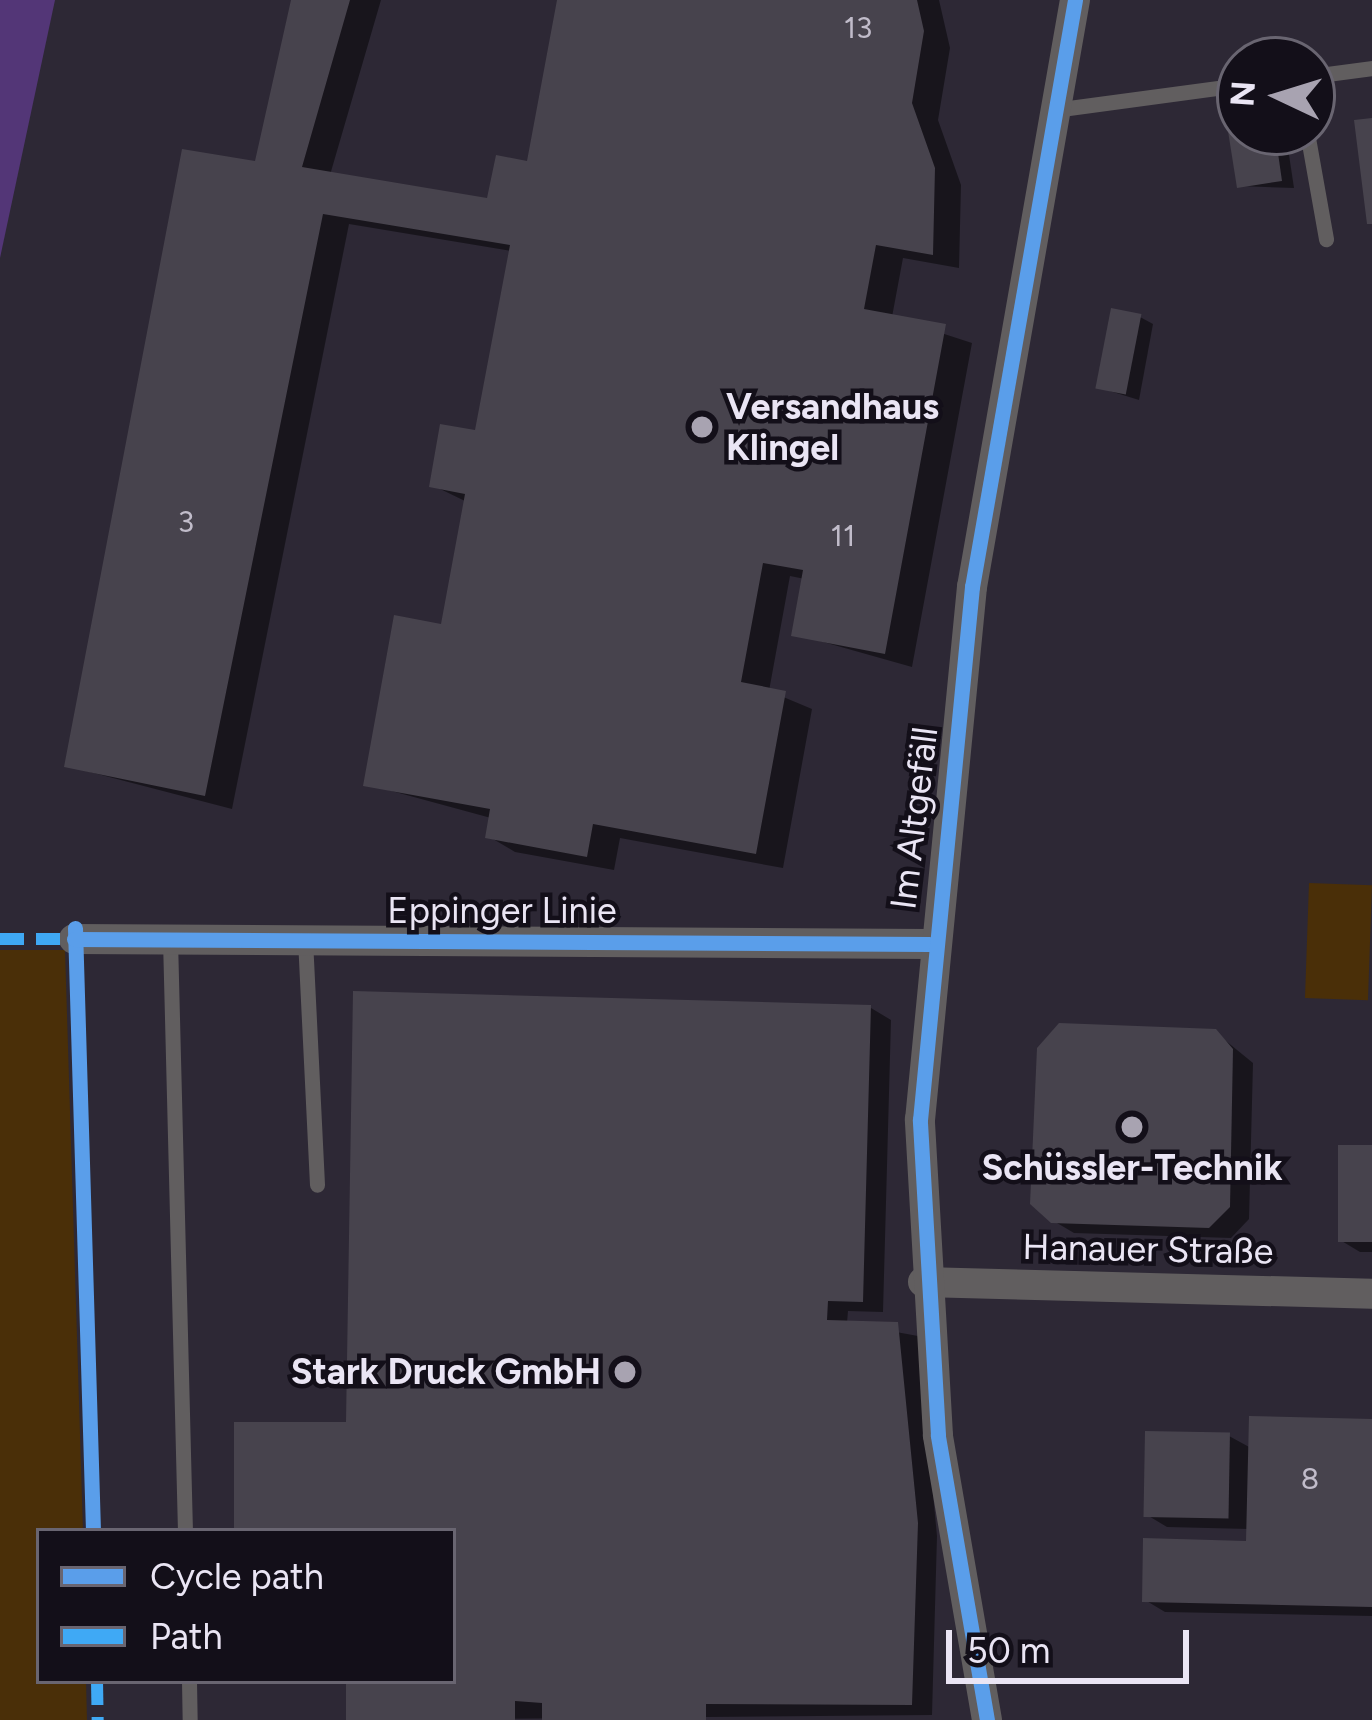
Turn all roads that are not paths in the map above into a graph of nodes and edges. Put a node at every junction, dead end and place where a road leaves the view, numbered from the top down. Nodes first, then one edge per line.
1 (1075, 0) edge
2 (1372, 68) edge
3 (1336, 73) edge
4 (1216, 88) edge
5 (1054, 110) junction
6 (1311, 156) edge
7 (1326, 239) dead end
8 (74, 939) dead end
9 (170, 939) junction
10 (305, 939) junction
11 (929, 944) junction
12 (317, 1185) dead end
13 (922, 1282) junction
14 (1372, 1294) edge
15 (185, 1528) edge
16 (188, 1684) edge
17 (190, 1720) edge
18 (987, 1720) edge

1 - 5 street, Im Altgefäll
2 - 3 lane
4 - 5 lane
5 - 11 street, Im Altgefäll
6 - 7 lane
8 - 9 street, Eppinger Linie
9 - 10 street, Eppinger Linie
9 - 15 lane
10 - 11 street, Eppinger Linie
10 - 12 lane
11 - 13 street, Im Altgefäll
13 - 14 street, Hanauer Straße
13 - 18 street, Im Altgefäll
16 - 17 lane

